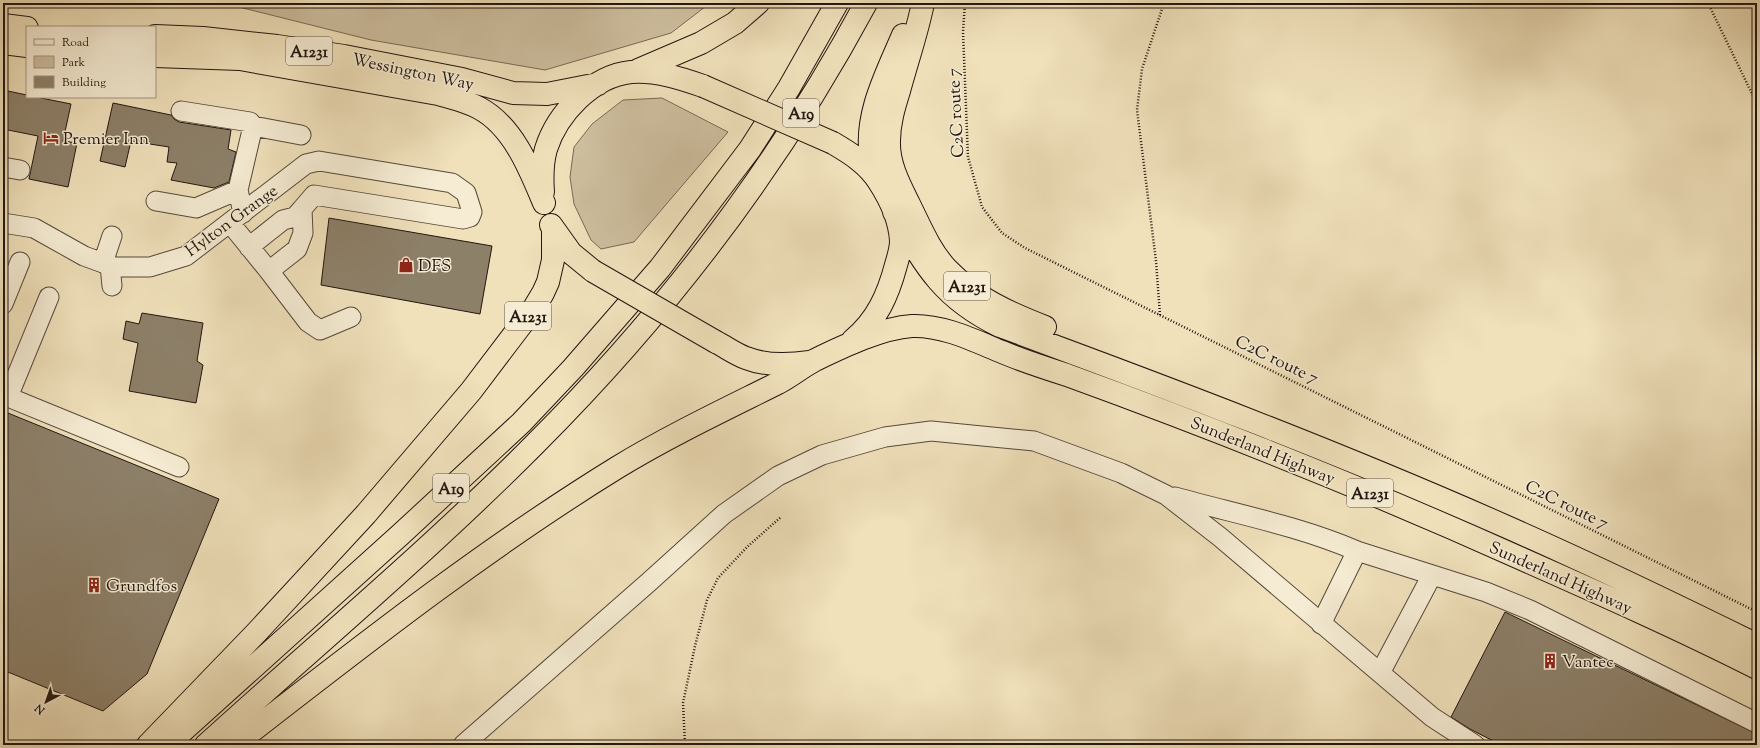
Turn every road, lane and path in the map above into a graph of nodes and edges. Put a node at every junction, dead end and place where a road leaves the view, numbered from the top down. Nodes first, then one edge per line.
1 (758, 3) edge
2 (837, 3) edge
3 (866, 3) edge
4 (917, 3) edge
5 (923, 3) edge
6 (965, 3) edge
7 (1164, 3) edge
8 (1708, 3) edge
9 (3, 25) edge
10 (26, 28) edge
11 (156, 36) edge
12 (3, 43) edge
13 (26, 46) edge
14 (156, 56) edge
15 (631, 72) junction
16 (598, 84) junction
17 (1757, 104) edge
18 (181, 111) dead end
19 (253, 126) junction
20 (301, 135) dead end
21 (289, 177) junction
22 (879, 181) junction
23 (238, 190) junction
24 (156, 201) dead end
25 (544, 203) junction
26 (306, 205) junction
27 (894, 212) junction
28 (236, 218) junction
29 (3, 223) edge
30 (553, 229) junction
31 (112, 236) dead end
32 (249, 247) junction
33 (20, 262) dead end
34 (107, 264) junction
35 (269, 271) junction
36 (112, 286) dead end
37 (49, 297) dead end
38 (3, 304) edge
39 (1160, 315) junction
40 (351, 317) dead end
41 (844, 347) junction
42 (813, 361) junction
43 (5, 396) edge
44 (1246, 418) junction
45 (179, 467) dead end
46 (1166, 495) junction
47 (781, 517) dead end
48 (1357, 551) junction
49 (1432, 575) junction
50 (1757, 612) edge
51 (1321, 624) junction
52 (1757, 645) edge
53 (1757, 668) edge
54 (1380, 673) junction
55 (1757, 723) edge
56 (148, 745) edge
57 (167, 745) edge
58 (206, 745) edge
59 (234, 745) edge
60 (463, 745) edge
61 (685, 745) edge
62 (1475, 745) edge

1 - 15 highway
2 - 57 highway, A19
3 - 58 highway, A19
4 - 22 highway, A1231
5 - 44 highway, A1231
6 - 39 path, C2C route 7
7 - 39 path
8 - 17 path
9 - 10 highway
11 - 16 highway, Wessington Way / A1231
12 - 13 highway
14 - 25 highway, Wessington Way / A1231
15 - 16 highway, A1231
15 - 22 highway, A1231, bridge
16 - 25 highway, A1231
18 - 19 street
19 - 20 street
19 - 23 street
21 - 26 street
21 - 26 street, Hylton Grange
21 - 28 street, Hylton Grange
22 - 27 highway, A1231
23 - 24 street
23 - 28 street
25 - 30 highway, A1231
26 - 32 street
26 - 35 street
27 - 41 highway, A1231
27 - 44 highway, Sunderland Highway / A1231
28 - 32 street
28 - 34 street, Hylton Grange
29 - 34 street, Hylton Grange
30 - 42 highway, A1231, bridge
30 - 56 highway, A1231
31 - 34 street
32 - 35 street
33 - 38 street
34 - 36 street
35 - 40 street
37 - 43 street
39 - 50 path, C2C route 7
41 - 42 highway, A1231
41 - 53 highway, Sunderland Highway / A1231
42 - 59 highway
43 - 45 street
44 - 52 highway, Sunderland Highway / A1231
46 - 48 street
46 - 51 street
46 - 60 street
47 - 61 path
48 - 49 street
48 - 51 street
49 - 54 street
49 - 55 street
51 - 54 street
54 - 62 street

